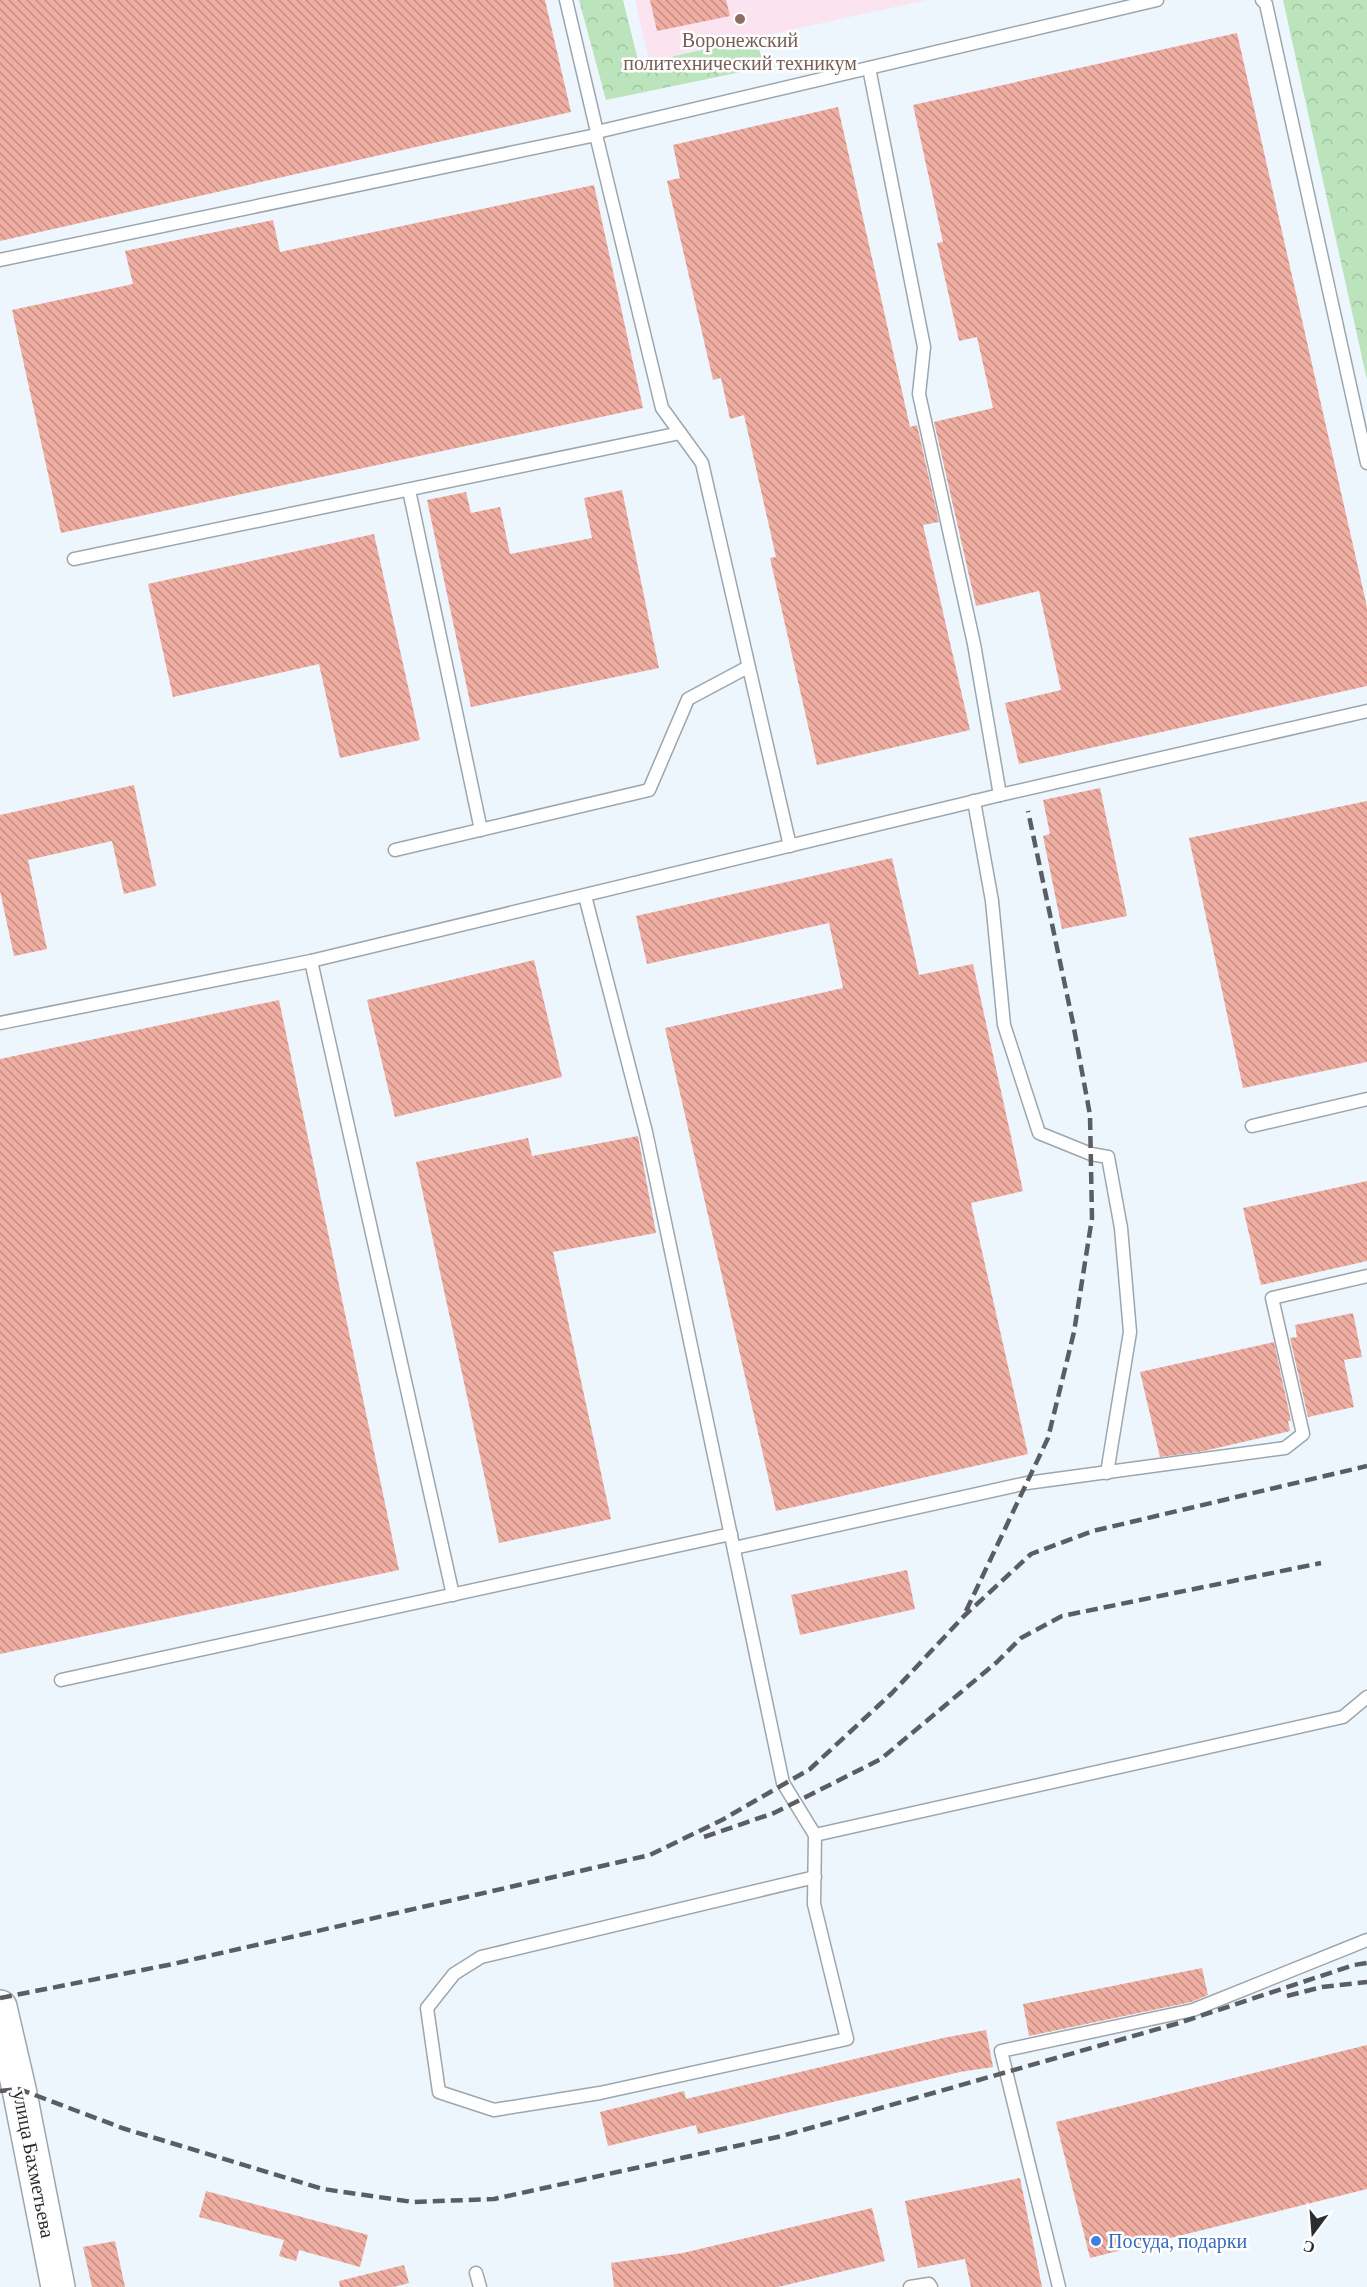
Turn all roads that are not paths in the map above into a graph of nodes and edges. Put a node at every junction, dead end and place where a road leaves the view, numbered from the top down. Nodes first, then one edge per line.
1 (567, 0) edge
2 (1157, 0) edge
3 (1262, 0) edge
4 (869, 68) junction
5 (597, 133) junction
6 (0, 260) edge
7 (680, 433) junction
8 (1367, 463) edge
9 (409, 490) junction
10 (74, 559) dead end
11 (748, 667) junction
12 (1367, 711) edge
13 (1000, 795) junction
14 (974, 801) junction
15 (481, 830) junction
16 (790, 846) junction
17 (395, 850) dead end
18 (585, 896) junction
19 (311, 961) junction
20 (4, 1020) edge
21 (1367, 1099) edge
22 (1252, 1126) dead end
23 (1367, 1276) edge
24 (1107, 1473) junction
25 (731, 1534) junction
26 (734, 1548) junction
27 (453, 1595) junction
28 (61, 1680) dead end
29 (1367, 1697) edge
30 (815, 1835) junction
31 (815, 1876) junction
32 (1367, 1940) edge
33 (0, 2007) edge
34 (476, 2273) dead end
35 (58, 2287) edge
36 (480, 2287) edge
37 (910, 2287) edge
38 (930, 2287) edge
39 (1059, 2287) edge

1 - 5 lane
2 - 4 lane
3 - 8 lane
4 - 5 lane
4 - 13 lane
5 - 6 lane
5 - 7 lane
7 - 9 lane
7 - 11 lane
9 - 10 lane
9 - 15 lane
11 - 15 lane
11 - 16 lane
12 - 13 lane
13 - 14 lane
14 - 16 lane
14 - 24 lane
15 - 17 lane
16 - 18 lane
18 - 19 lane
18 - 25 lane
19 - 20 lane
19 - 27 lane
21 - 22 lane
23 - 24 lane
24 - 26 lane
25 - 26 lane
25 - 27 lane
26 - 30 lane
27 - 28 lane
29 - 30 lane
30 - 31 lane
31 - 31 lane
32 - 39 lane
33 - 35 street, улица Бахметьева
34 - 36 lane
37 - 38 lane

